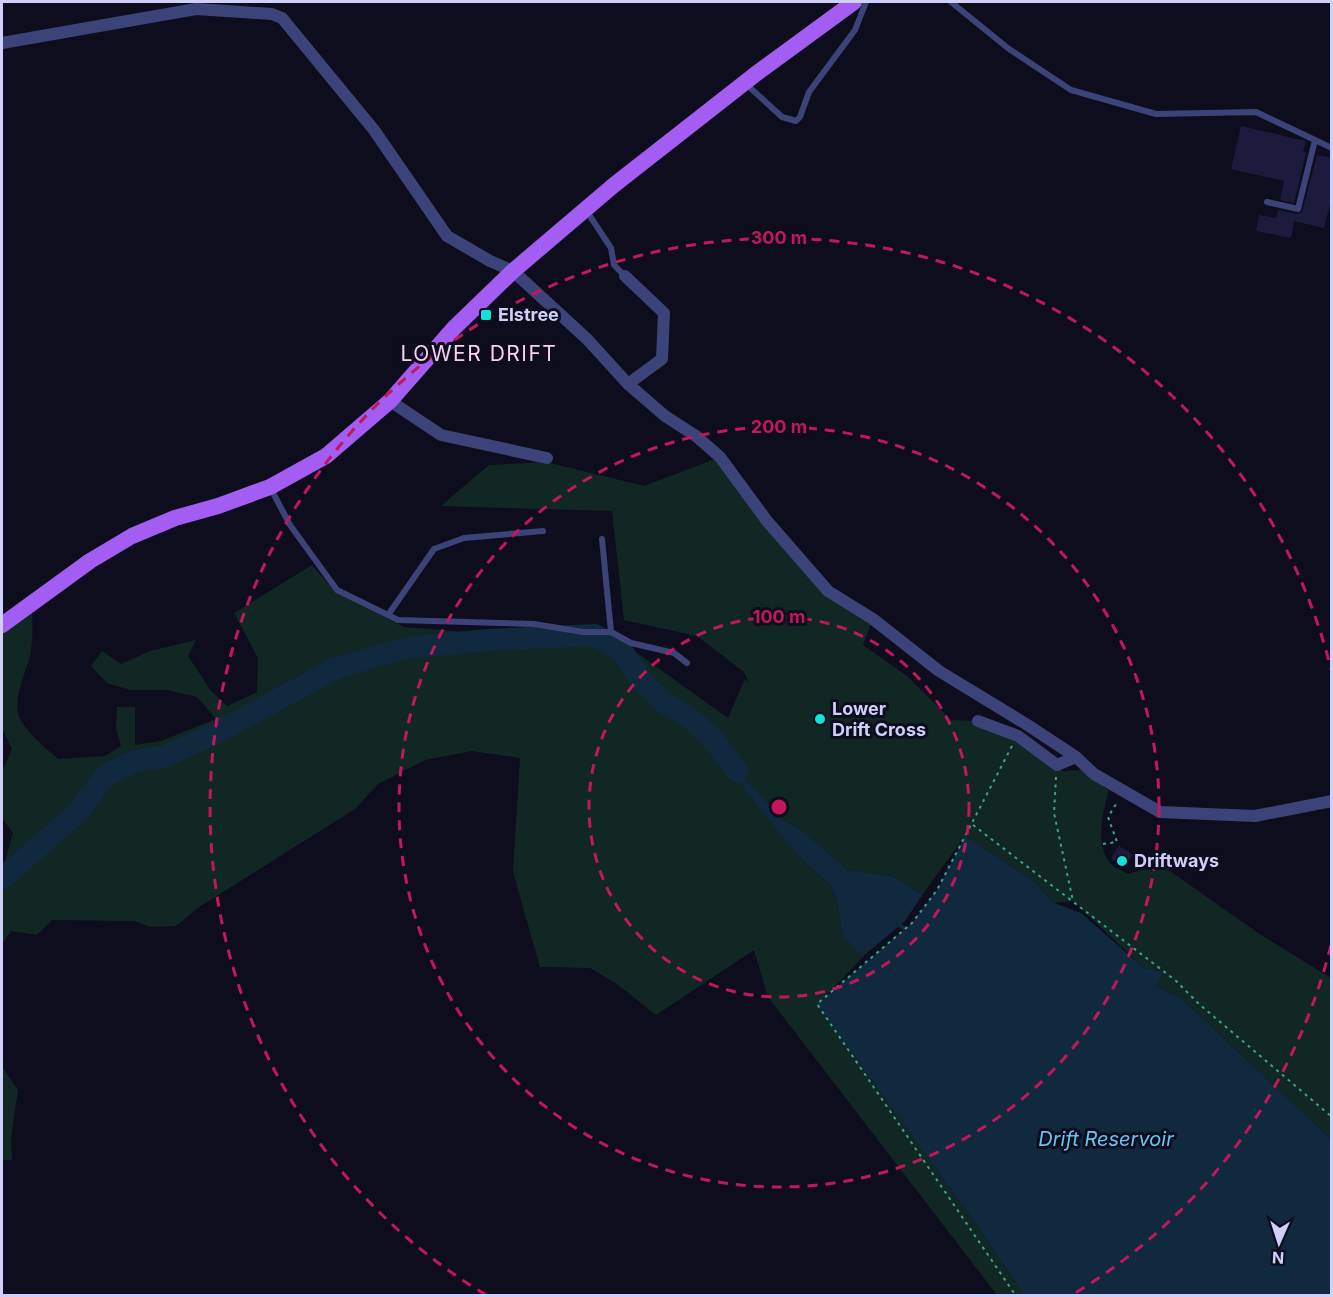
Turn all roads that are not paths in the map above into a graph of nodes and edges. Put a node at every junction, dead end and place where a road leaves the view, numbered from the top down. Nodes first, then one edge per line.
1 (854, 2) edge
2 (866, 2) edge
3 (951, 2) edge
4 (2, 43) edge
5 (745, 82) junction
6 (1315, 140) junction
7 (1332, 148) edge
8 (1267, 202) dead end
9 (586, 210) junction
10 (513, 271) junction
11 (625, 276) joint
12 (628, 384) junction
13 (390, 401) junction
14 (547, 458) dead end
15 (270, 487) junction
16 (543, 531) dead end
17 (602, 539) dead end
18 (388, 615) junction
19 (2, 625) edge
20 (611, 632) junction
21 (687, 663) dead end
22 (978, 721) dead end
23 (1076, 758) junction
24 (1332, 801) edge

1 - 5 main road
2 - 5 lane
3 - 6 lane
4 - 10 street
5 - 9 main road
6 - 7 lane
6 - 8 lane
9 - 10 main road
9 - 11 lane
10 - 12 street
10 - 13 main road
11 - 12 street
12 - 23 street
13 - 14 street
13 - 15 main road
15 - 18 lane
15 - 19 main road
16 - 18 lane
17 - 20 lane
18 - 20 lane
20 - 21 lane
22 - 23 street
23 - 24 street

